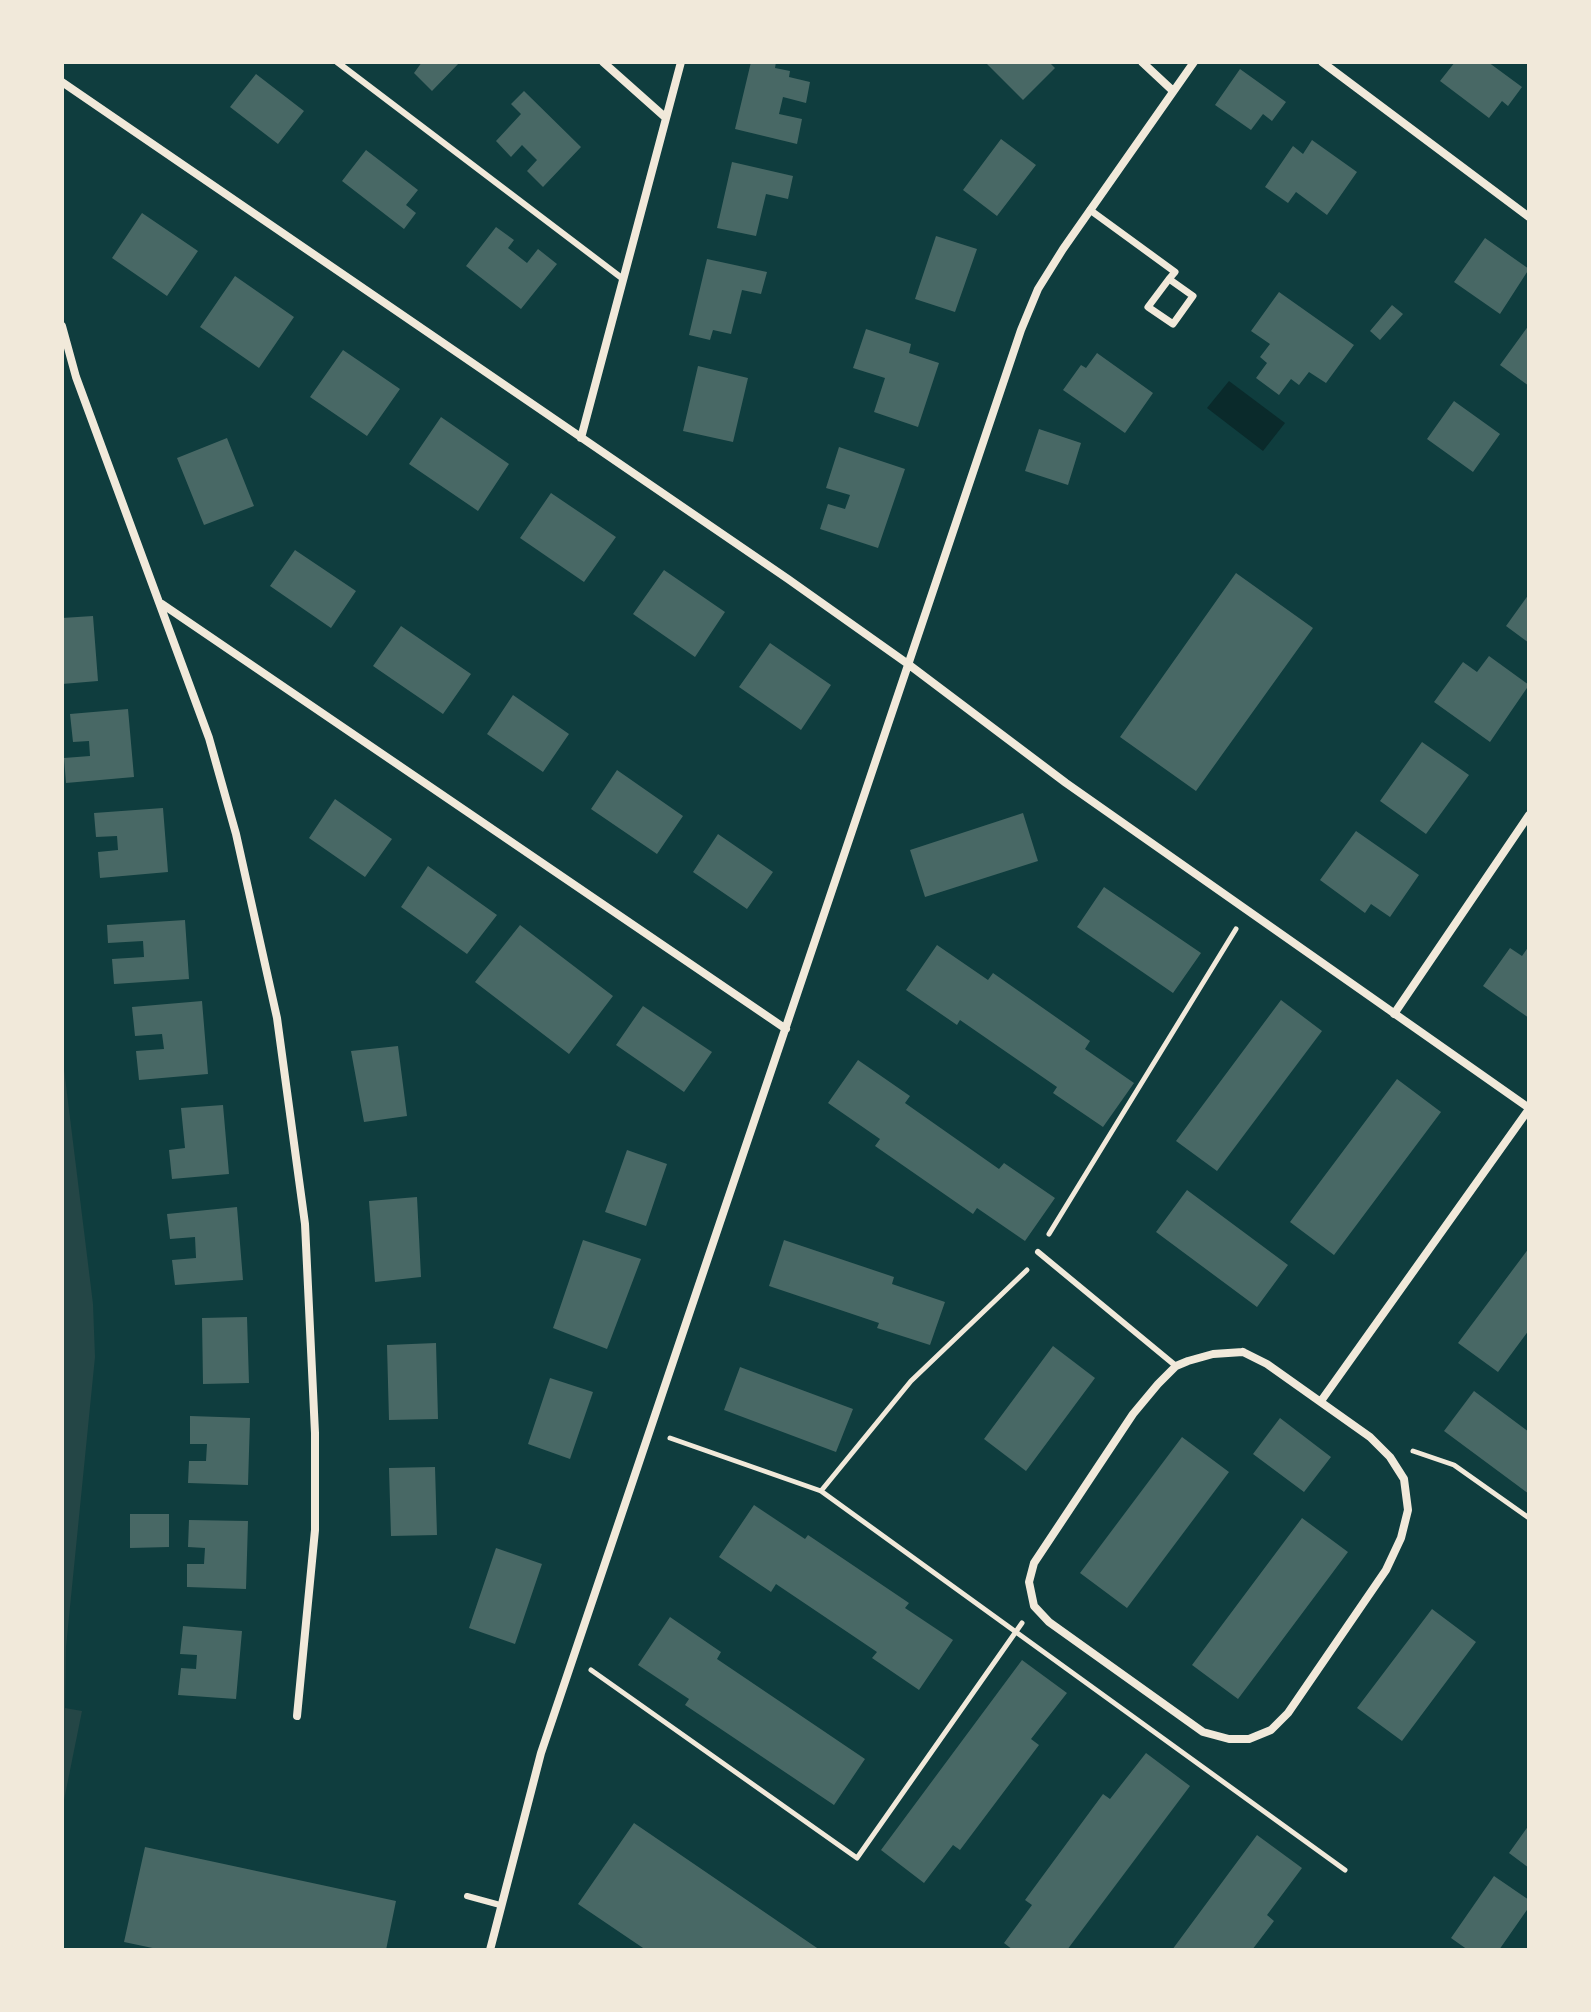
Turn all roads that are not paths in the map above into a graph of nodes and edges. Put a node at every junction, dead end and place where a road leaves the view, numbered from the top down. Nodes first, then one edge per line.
1 (337, 62) edge
2 (603, 62) edge
3 (681, 62) edge
4 (1142, 62) edge
5 (1194, 62) edge
6 (1322, 62) edge
7 (62, 82) edge
8 (1172, 90) junction
9 (666, 118) junction
10 (1090, 210) junction
11 (1529, 217) edge
12 (623, 279) junction
13 (1169, 279) junction
14 (62, 326) edge
15 (581, 438) junction
16 (161, 604) junction
17 (908, 664) junction
18 (1529, 815) edge
19 (1394, 1014) junction
20 (786, 1029) junction
21 (1529, 1108) edge
22 (1038, 1252) road end
23 (1176, 1366) junction
24 (1321, 1401) junction
25 (297, 1716) dead end
26 (467, 1896) dead end
27 (500, 1905) junction
28 (490, 1950) edge

1 - 12 lane
2 - 9 street
3 - 9 street
4 - 8 street
5 - 8 street
6 - 11 street
7 - 15 street
8 - 10 street
9 - 12 street
10 - 13 street
10 - 17 street
12 - 15 street
13 - 13 street
14 - 16 street
15 - 17 street
16 - 20 street
16 - 25 street
17 - 19 street
17 - 20 street
18 - 19 street
19 - 21 street
20 - 27 street
21 - 24 street
22 - 23 lane
23 - 24 street
23 - 24 street
26 - 27 lane
27 - 28 street

